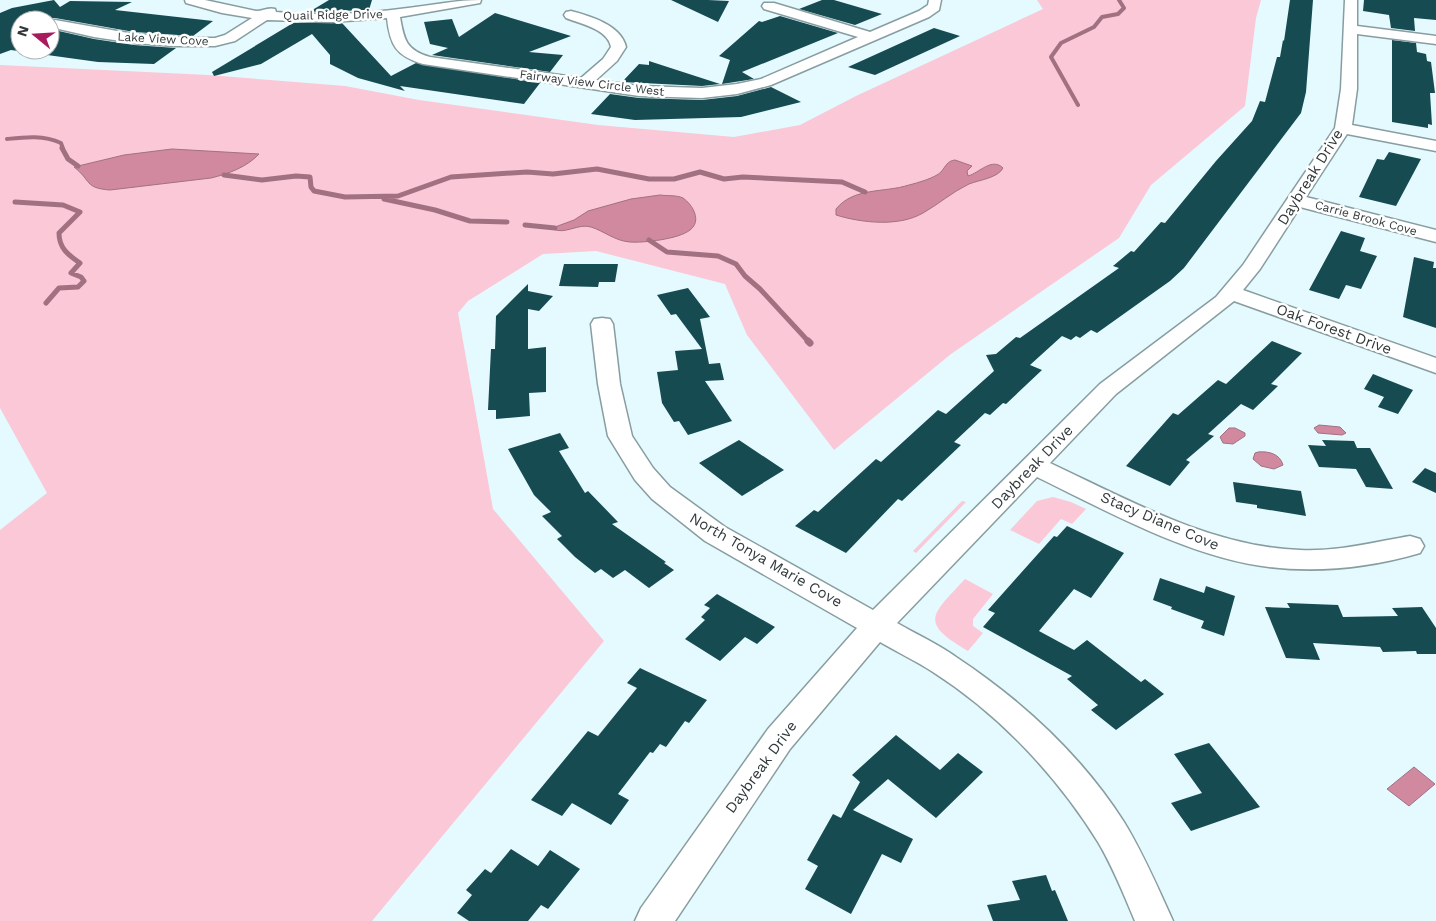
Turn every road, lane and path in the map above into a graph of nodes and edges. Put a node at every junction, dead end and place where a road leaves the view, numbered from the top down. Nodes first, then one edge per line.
1 (191, 0) edge
2 (475, 0) edge
3 (935, 0) edge
4 (1352, 0) edge
5 (284, 4) dead end
6 (769, 6) dead end
7 (393, 14) junction
8 (266, 15) junction
9 (570, 15) dead end
10 (60, 25) edge
11 (1351, 29) junction
12 (872, 37) junction
13 (1436, 40) edge
14 (584, 83) junction
15 (1342, 128) junction
16 (1436, 146) edge
17 (1296, 200) junction
18 (1436, 236) edge
19 (1231, 293) junction
20 (602, 324) dead end
21 (1436, 366) edge
22 (1033, 465) junction
23 (1410, 546) dead end
24 (877, 626) junction
25 (654, 921) edge
26 (1154, 921) edge

1 - 8 street, Quail Ridge Drive
2 - 7 street, Quail Ridge Drive
3 - 12 street, Fairway View Circle West
4 - 11 street, Daybreak Drive
5 - 8 street, Lake View Cove
6 - 12 street
7 - 8 street, Quail Ridge Drive
7 - 14 street, Fairway View Circle West
8 - 10 street, Lake View Cove
9 - 14 street
11 - 13 street
11 - 15 street, Daybreak Drive
12 - 14 street, Fairway View Circle West
15 - 16 street
15 - 17 street, Daybreak Drive
17 - 18 street, Carrie Brook Cove
17 - 19 street, Daybreak Drive
19 - 21 street, Oak Forest Drive
19 - 22 street, Daybreak Drive
20 - 24 street, North Tonya Marie Cove
22 - 23 street, Stacy Diane Cove
22 - 24 street, Daybreak Drive
24 - 25 street, Daybreak Drive
24 - 26 street, North Tonya Marie Cove

